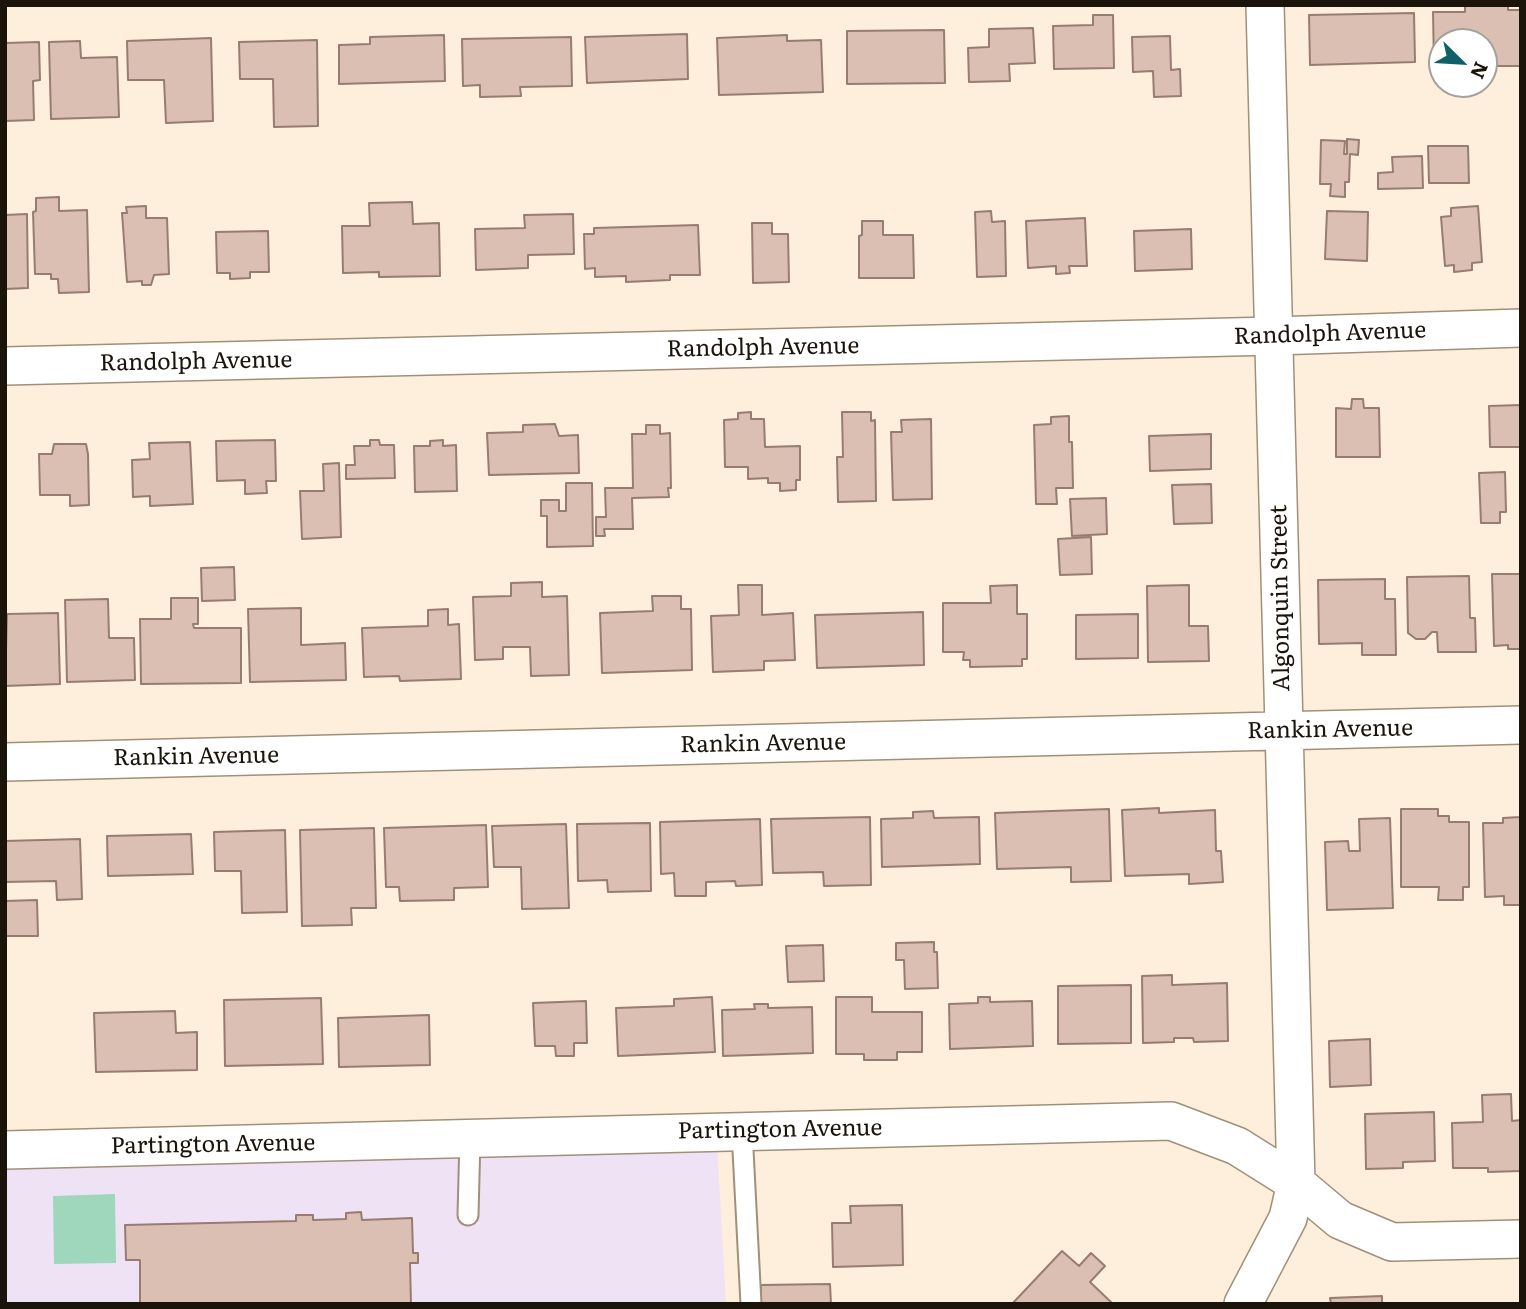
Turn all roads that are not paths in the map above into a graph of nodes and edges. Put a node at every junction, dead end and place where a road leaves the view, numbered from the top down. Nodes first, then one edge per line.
1 (1265, 5) edge
2 (1521, 328) edge
3 (1274, 336) junction
4 (5, 366) edge
5 (1521, 725) edge
6 (1284, 731) junction
7 (5, 762) edge
8 (742, 1131) junction
9 (470, 1138) junction
10 (5, 1150) edge
11 (1296, 1183) junction
12 (468, 1214) dead end
13 (1521, 1239) edge
14 (751, 1304) edge
15 (1243, 1304) edge

1 - 3 street, Algonquin Street
2 - 3 street, Randolph Avenue
3 - 4 street, Randolph Avenue
3 - 6 street, Algonquin Street
5 - 6 street, Rankin Avenue
6 - 7 street, Rankin Avenue
6 - 11 street, Algonquin Street
8 - 9 street, Partington Avenue
8 - 11 street, Partington Avenue
8 - 14 lane
9 - 10 street, Partington Avenue
9 - 12 lane
11 - 13 street, Partington Avenue
11 - 15 street, Algonquin Street

